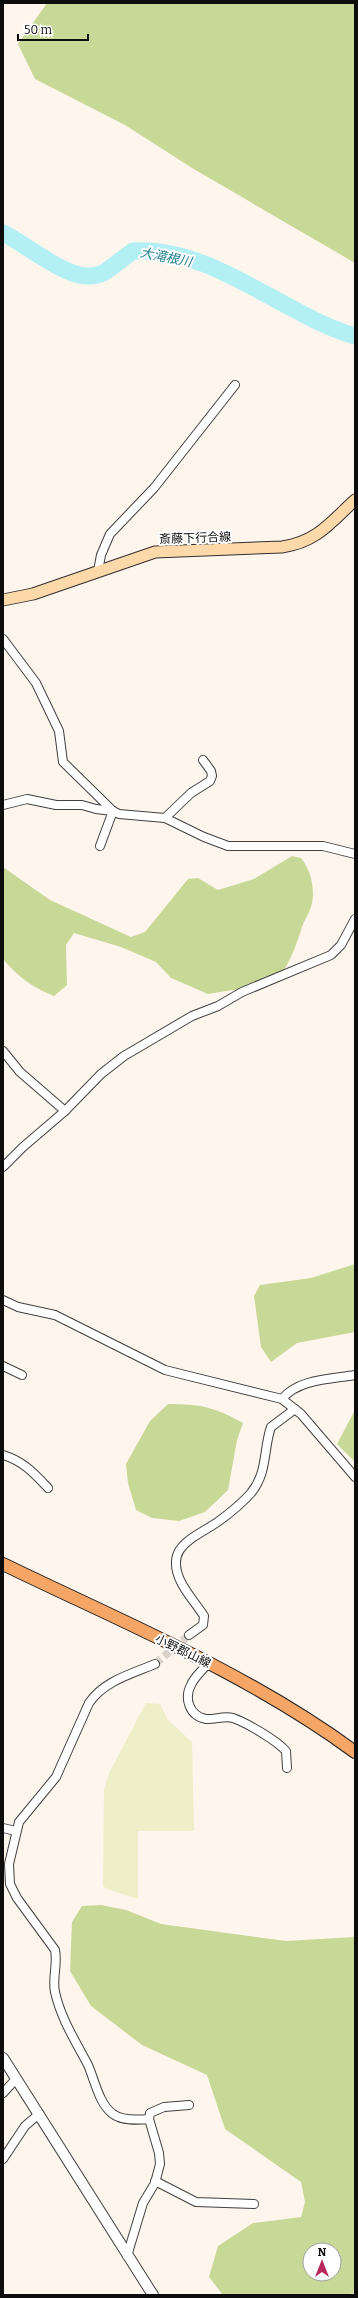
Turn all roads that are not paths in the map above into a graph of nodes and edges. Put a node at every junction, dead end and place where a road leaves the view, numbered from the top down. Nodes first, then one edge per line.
1 (235, 385) dead end
2 (355, 500) edge
3 (98, 571) junction
4 (3, 600) edge
5 (3, 639) edge
6 (202, 760) dead end
7 (3, 805) edge
8 (113, 811) junction
9 (165, 818) junction
10 (100, 846) dead end
11 (355, 854) edge
12 (355, 919) edge
13 (3, 1051) edge
14 (65, 1111) junction
15 (3, 1167) edge
16 (3, 1300) edge
17 (3, 1366) edge
18 (22, 1375) dead end
19 (355, 1375) edge
20 (282, 1399) junction
21 (295, 1409) junction
22 (3, 1455) edge
23 (355, 1477) edge
24 (48, 1488) dead end
25 (3, 1564) edge
26 (189, 1634) tunnel mouth
27 (208, 1663) junction
28 (155, 1664) tunnel mouth
29 (355, 1752) edge
30 (287, 1768) dead end
31 (3, 1828) edge
32 (16, 1831) junction
33 (3, 2058) edge
34 (16, 2079) junction
35 (3, 2093) edge
36 (189, 2105) dead end
37 (39, 2114) junction
38 (149, 2119) junction
39 (3, 2159) edge
40 (155, 2181) junction
41 (254, 2204) dead end
42 (127, 2256) junction
43 (153, 2295) edge

1 - 3 street
2 - 3 main road, 斎藤下行合線
3 - 4 main road, 斎藤下行合線
5 - 8 street
6 - 9 street
7 - 8 street
8 - 9 street
8 - 10 street
9 - 11 street
12 - 14 street
13 - 14 street
14 - 15 street
16 - 20 street
17 - 18 street
19 - 20 street
20 - 21 street
21 - 23 street
21 - 26 street
22 - 24 street
25 - 27 main road, 小野郡山線
27 - 29 main road, 小野郡山線
27 - 30 street
28 - 32 street
31 - 32 street
32 - 38 street
33 - 34 street
34 - 35 street
34 - 37 street
36 - 38 street
37 - 39 street
37 - 42 street
38 - 40 street
40 - 41 street
40 - 42 street
42 - 43 street

